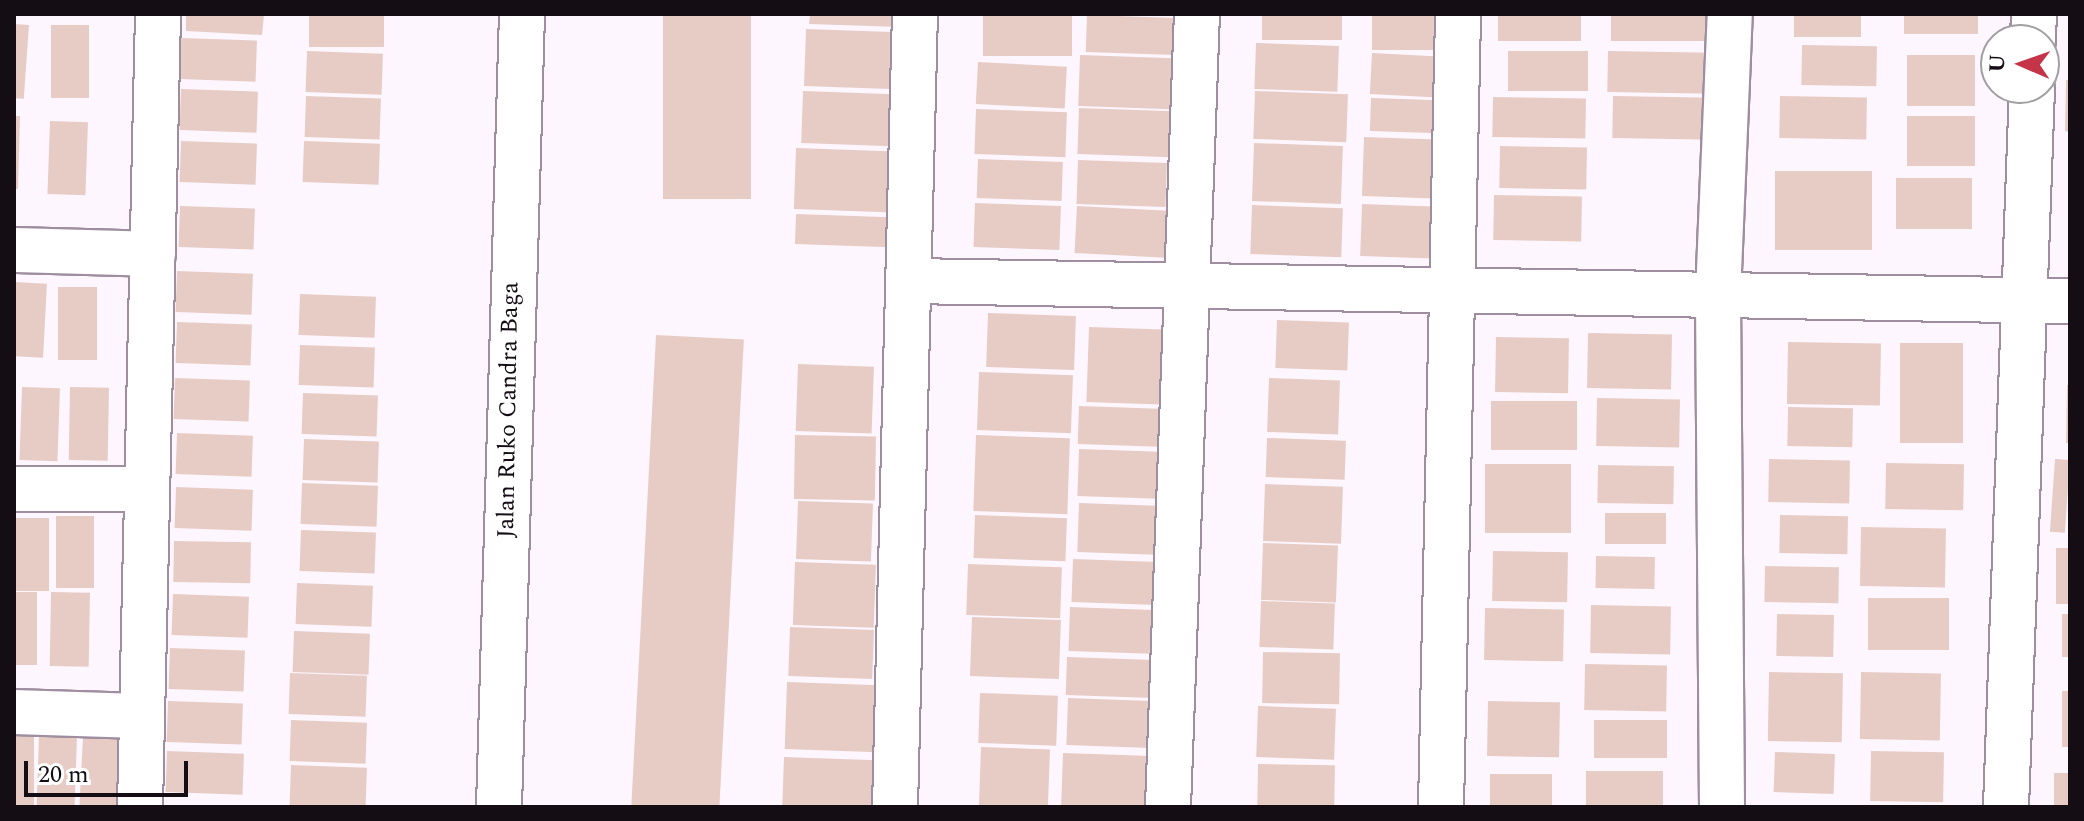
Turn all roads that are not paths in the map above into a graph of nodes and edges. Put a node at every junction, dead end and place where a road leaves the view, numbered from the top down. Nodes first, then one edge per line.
1 (158, 14) edge
2 (522, 14) edge
3 (915, 14) edge
4 (1197, 14) edge
5 (1458, 14) edge
6 (1730, 14) edge
7 (2032, 104) edge
8 (14, 250) edge
9 (153, 254) junction
10 (910, 281) junction
11 (1189, 286) junction
12 (1448, 291) junction
13 (1718, 295) junction
14 (2026, 301) junction
15 (2070, 301) edge
16 (14, 489) edge
17 (145, 489) junction
18 (14, 712) edge
19 (141, 716) junction
20 (140, 807) edge
21 (499, 807) edge
22 (895, 807) edge
23 (1168, 807) edge
24 (1441, 807) edge
25 (1722, 807) edge
26 (2006, 807) edge

1 - 9 street
2 - 21 street, Jalan Ruko Candra Baga
3 - 10 street
4 - 11 street
5 - 12 street
6 - 13 street
7 - 14 street
8 - 9 street
9 - 17 street
10 - 11 street
10 - 22 street
11 - 12 street
11 - 23 street
12 - 13 street
12 - 24 street
13 - 14 street
13 - 25 street
14 - 15 street
14 - 26 street
16 - 17 street
17 - 19 street
18 - 19 street
19 - 20 street

